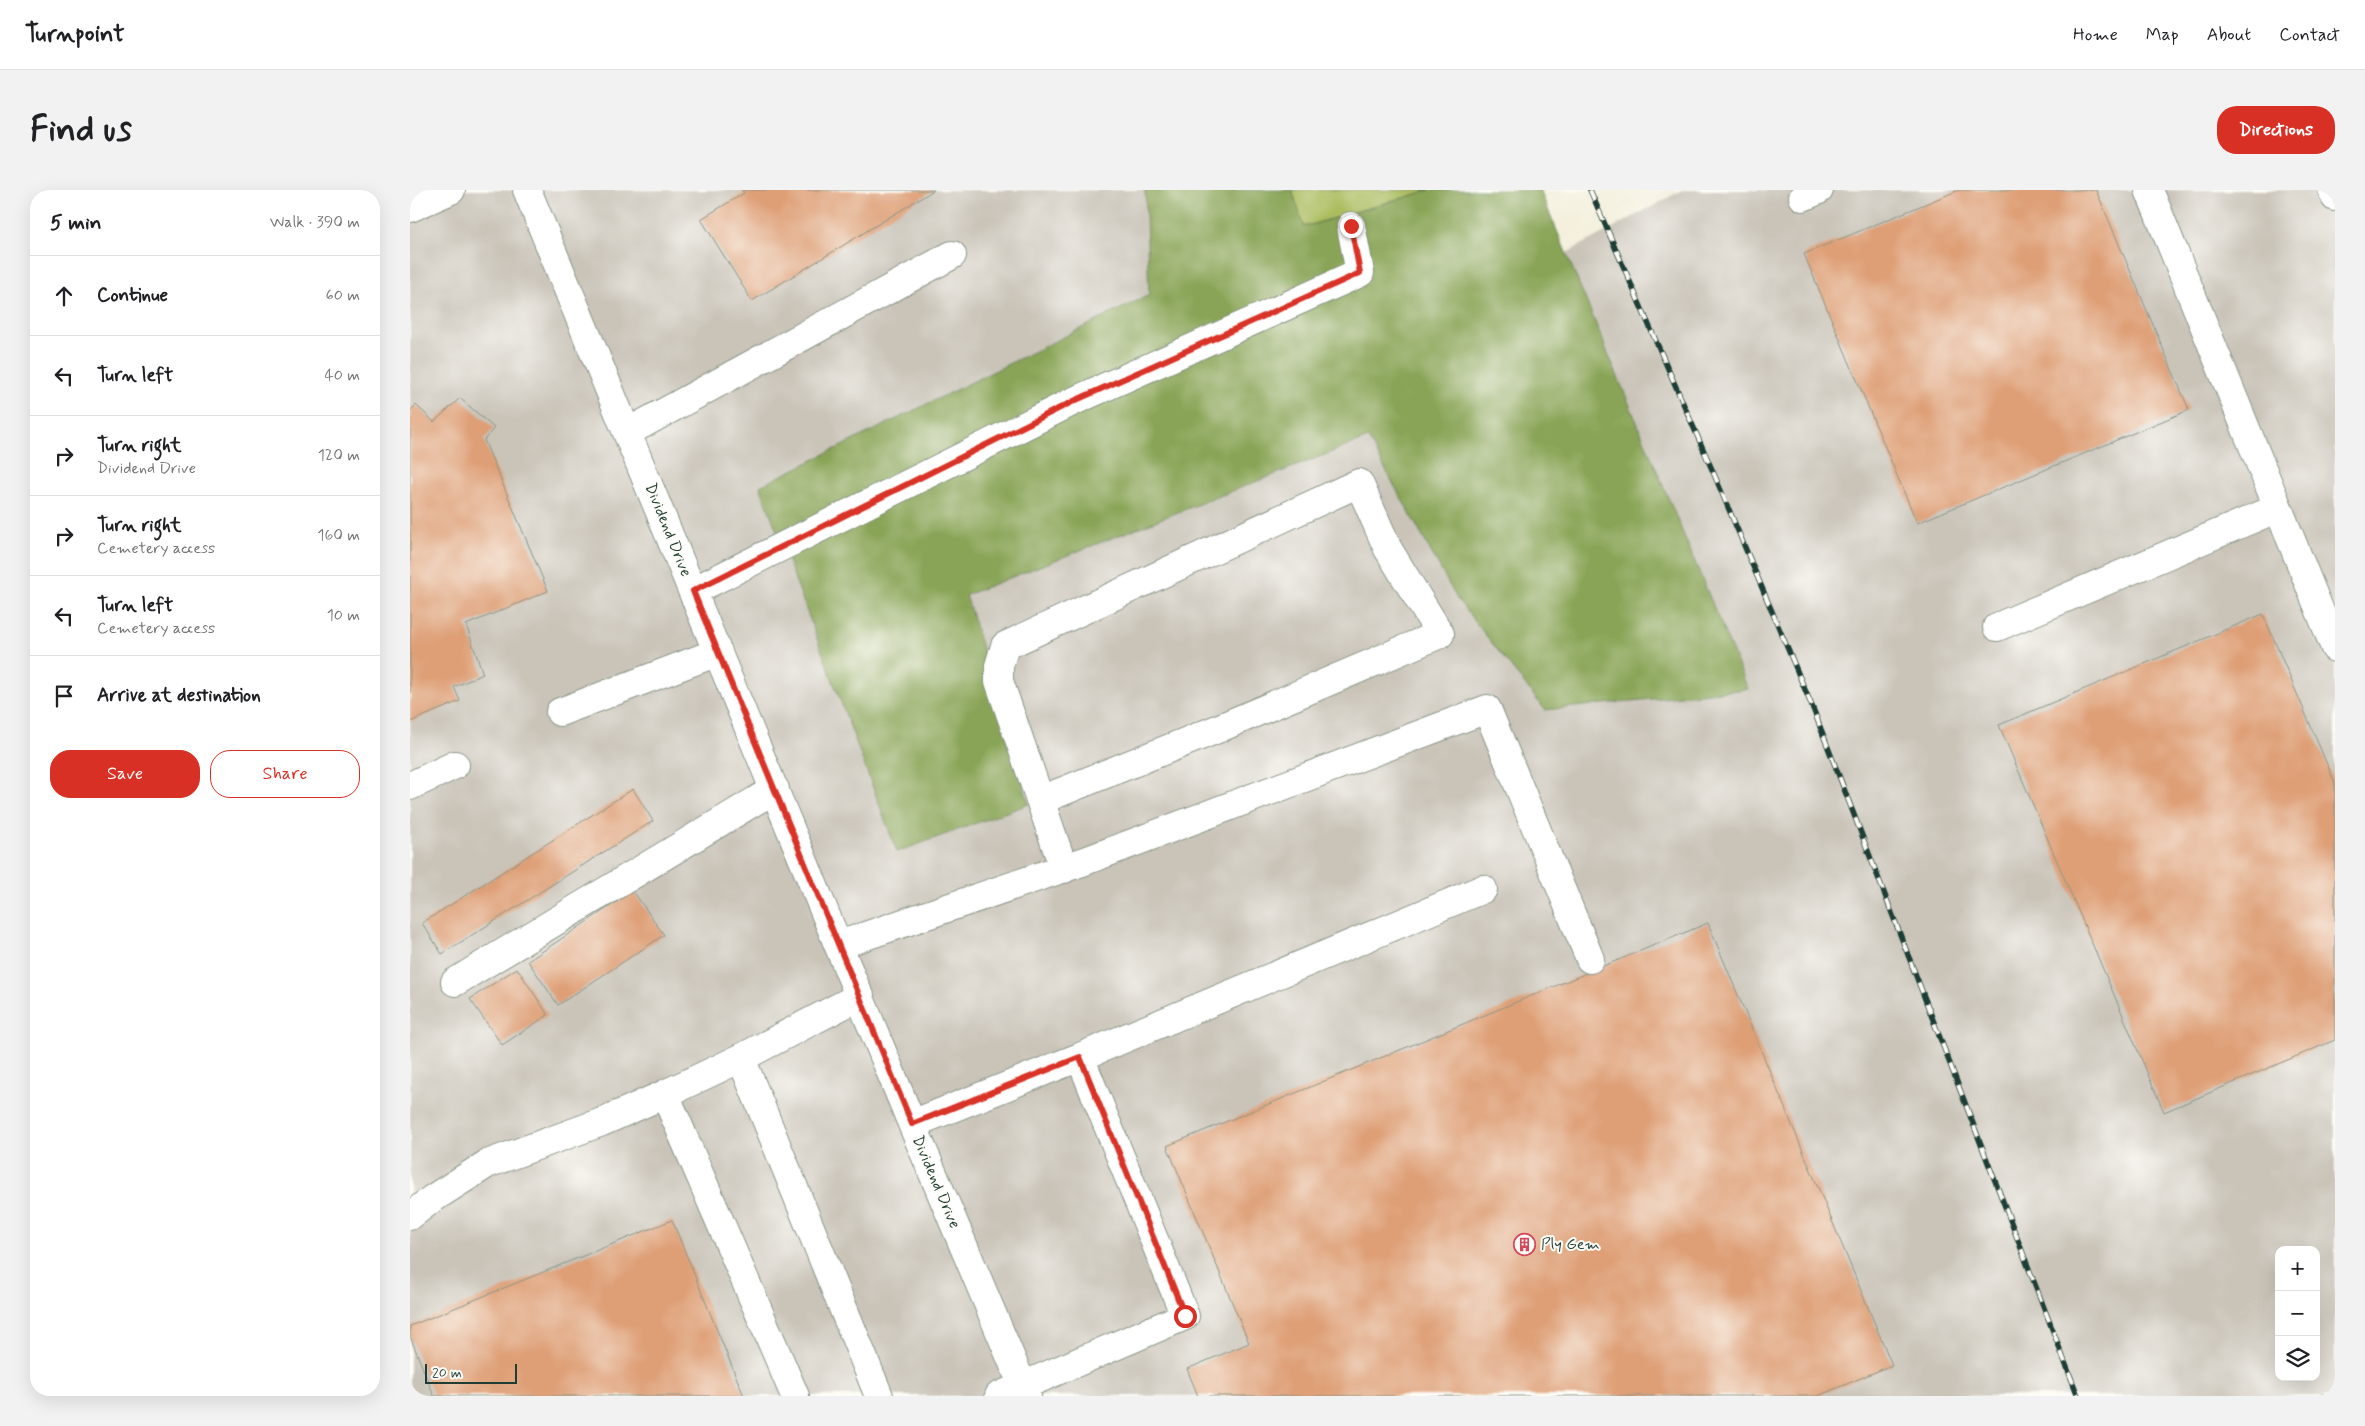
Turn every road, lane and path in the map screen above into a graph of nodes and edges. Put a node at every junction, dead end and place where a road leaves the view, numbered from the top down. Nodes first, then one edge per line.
1 (451, 190) edge
2 (527, 190) edge
3 (2149, 190) edge
4 (2332, 190) edge
5 (2335, 197) edge
6 (410, 208) edge
7 (1351, 226) dead end
8 (952, 255) dead end
9 (628, 432) junction
10 (2278, 508) junction
11 (693, 591) junction
12 (1998, 627) dead end
13 (2335, 648) edge
14 (718, 652) junction
15 (560, 712) dead end
16 (455, 765) dead end
17 (410, 786) edge
18 (775, 789) junction
19 (1041, 800) junction
20 (1064, 869) junction
21 (1483, 889) dead end
22 (839, 945) junction
23 (1590, 959) dead end
24 (455, 982) dead end
25 (860, 996) junction
26 (1080, 1057) junction
27 (741, 1058) junction
28 (665, 1094) junction
29 (912, 1124) junction
30 (410, 1216) edge
31 (2335, 1390) edge
32 (1016, 1393) edge
33 (795, 1396) edge
34 (879, 1396) edge
35 (2321, 1396) edge

1 - 6 street
2 - 9 street, Dividend Drive
3 - 10 street
4 - 5 street
7 - 11 street
8 - 9 street
9 - 11 street, Dividend Drive
10 - 12 street
10 - 13 street
11 - 14 street, Dividend Drive
14 - 15 street
14 - 18 street, Dividend Drive
16 - 17 street
18 - 22 street, Dividend Drive
18 - 24 street
19 - 19 street
19 - 20 street
20 - 22 street
20 - 23 street
21 - 26 street
22 - 25 street, Dividend Drive
25 - 27 street
25 - 29 street, Dividend Drive
26 - 29 street
26 - 32 street
27 - 28 street
27 - 34 street
28 - 30 street
28 - 33 street
29 - 32 street, Dividend Drive
31 - 35 path

